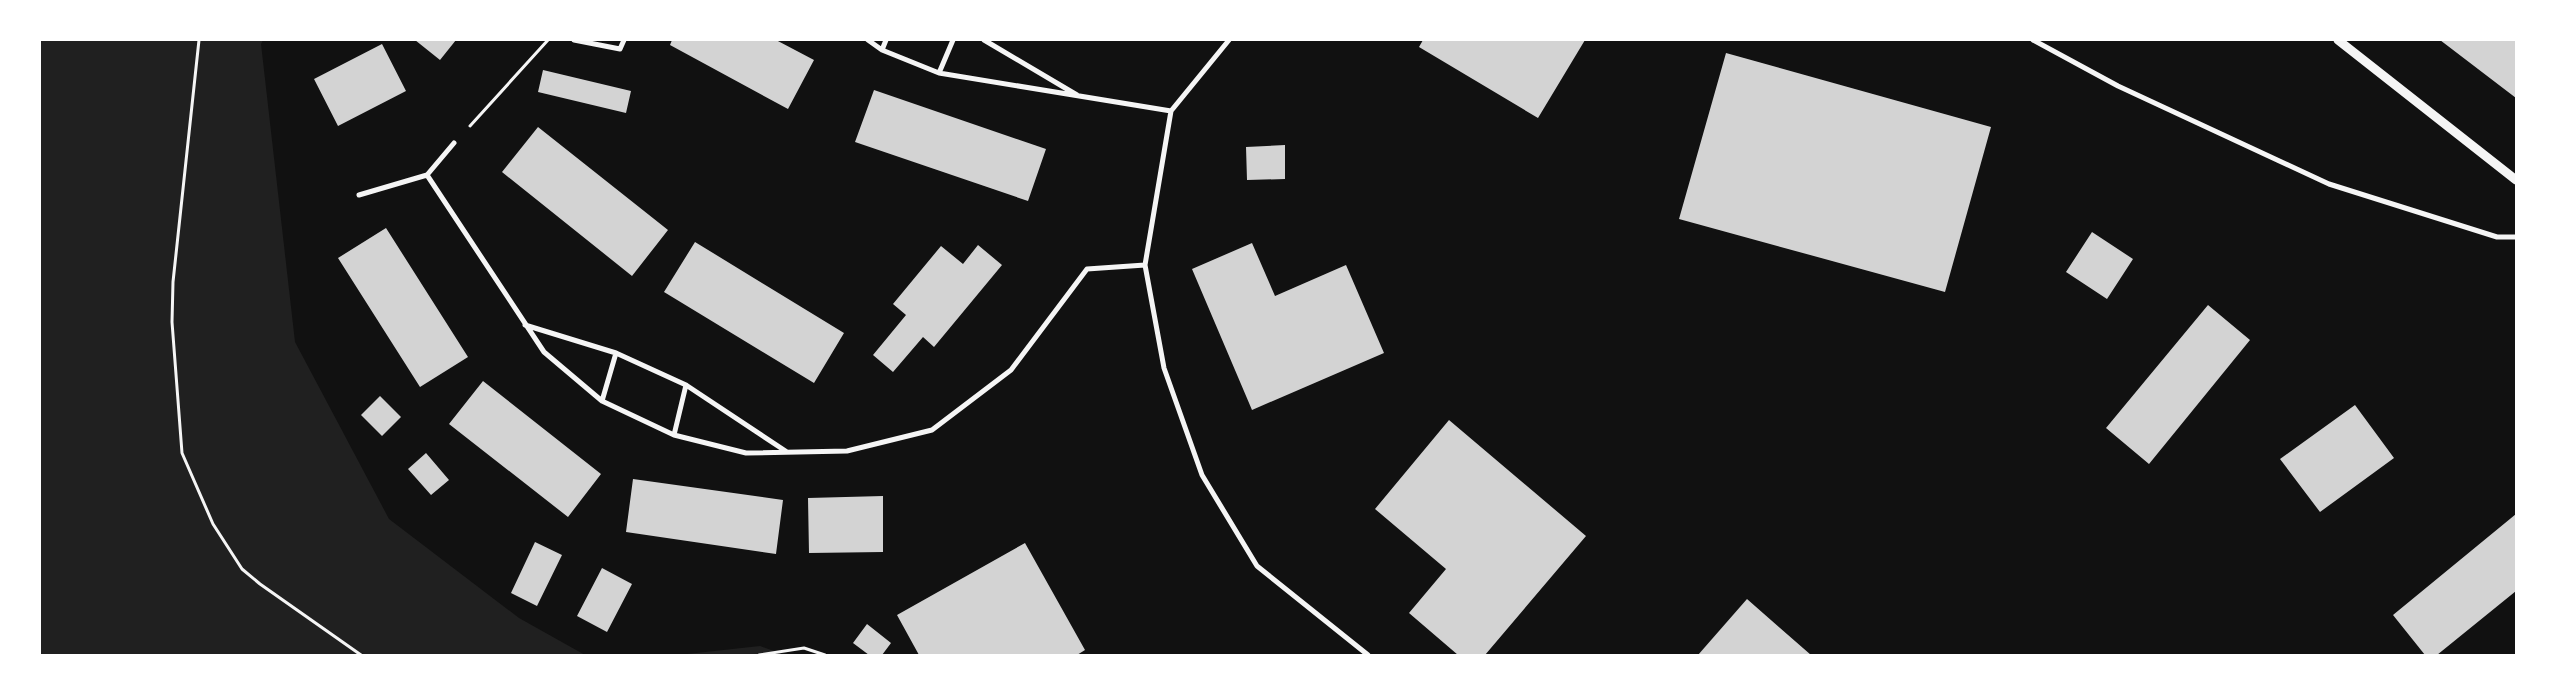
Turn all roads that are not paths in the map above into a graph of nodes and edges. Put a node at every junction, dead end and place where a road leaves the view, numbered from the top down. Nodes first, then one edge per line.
1 (574, 40) edge
2 (624, 40) edge
3 (868, 40) edge
4 (886, 40) edge
5 (953, 40) edge
6 (984, 40) edge
7 (1229, 40) edge
8 (2033, 40) edge
9 (2338, 40) edge
10 (882, 50) junction
11 (939, 73) junction
12 (1079, 96) junction
13 (1171, 111) junction
14 (454, 143) road end
15 (427, 175) junction
16 (2516, 180) edge
17 (359, 195) dead end
18 (2516, 237) edge
19 (1146, 265) junction
20 (525, 325) junction
21 (616, 353) junction
22 (686, 385) junction
23 (602, 401) junction
24 (674, 435) junction
25 (788, 452) junction
26 (1368, 655) edge

1 - 2 street
3 - 10 street
4 - 10 street
5 - 11 street
6 - 12 street
7 - 13 street
8 - 18 street
9 - 16 street
10 - 11 street
11 - 12 street
12 - 13 street
13 - 19 street
14 - 15 street
15 - 17 street
15 - 20 street
19 - 25 street
19 - 26 street
20 - 21 street
20 - 23 street
21 - 22 street
21 - 23 street
22 - 24 street
22 - 25 street
23 - 24 street
24 - 25 street

